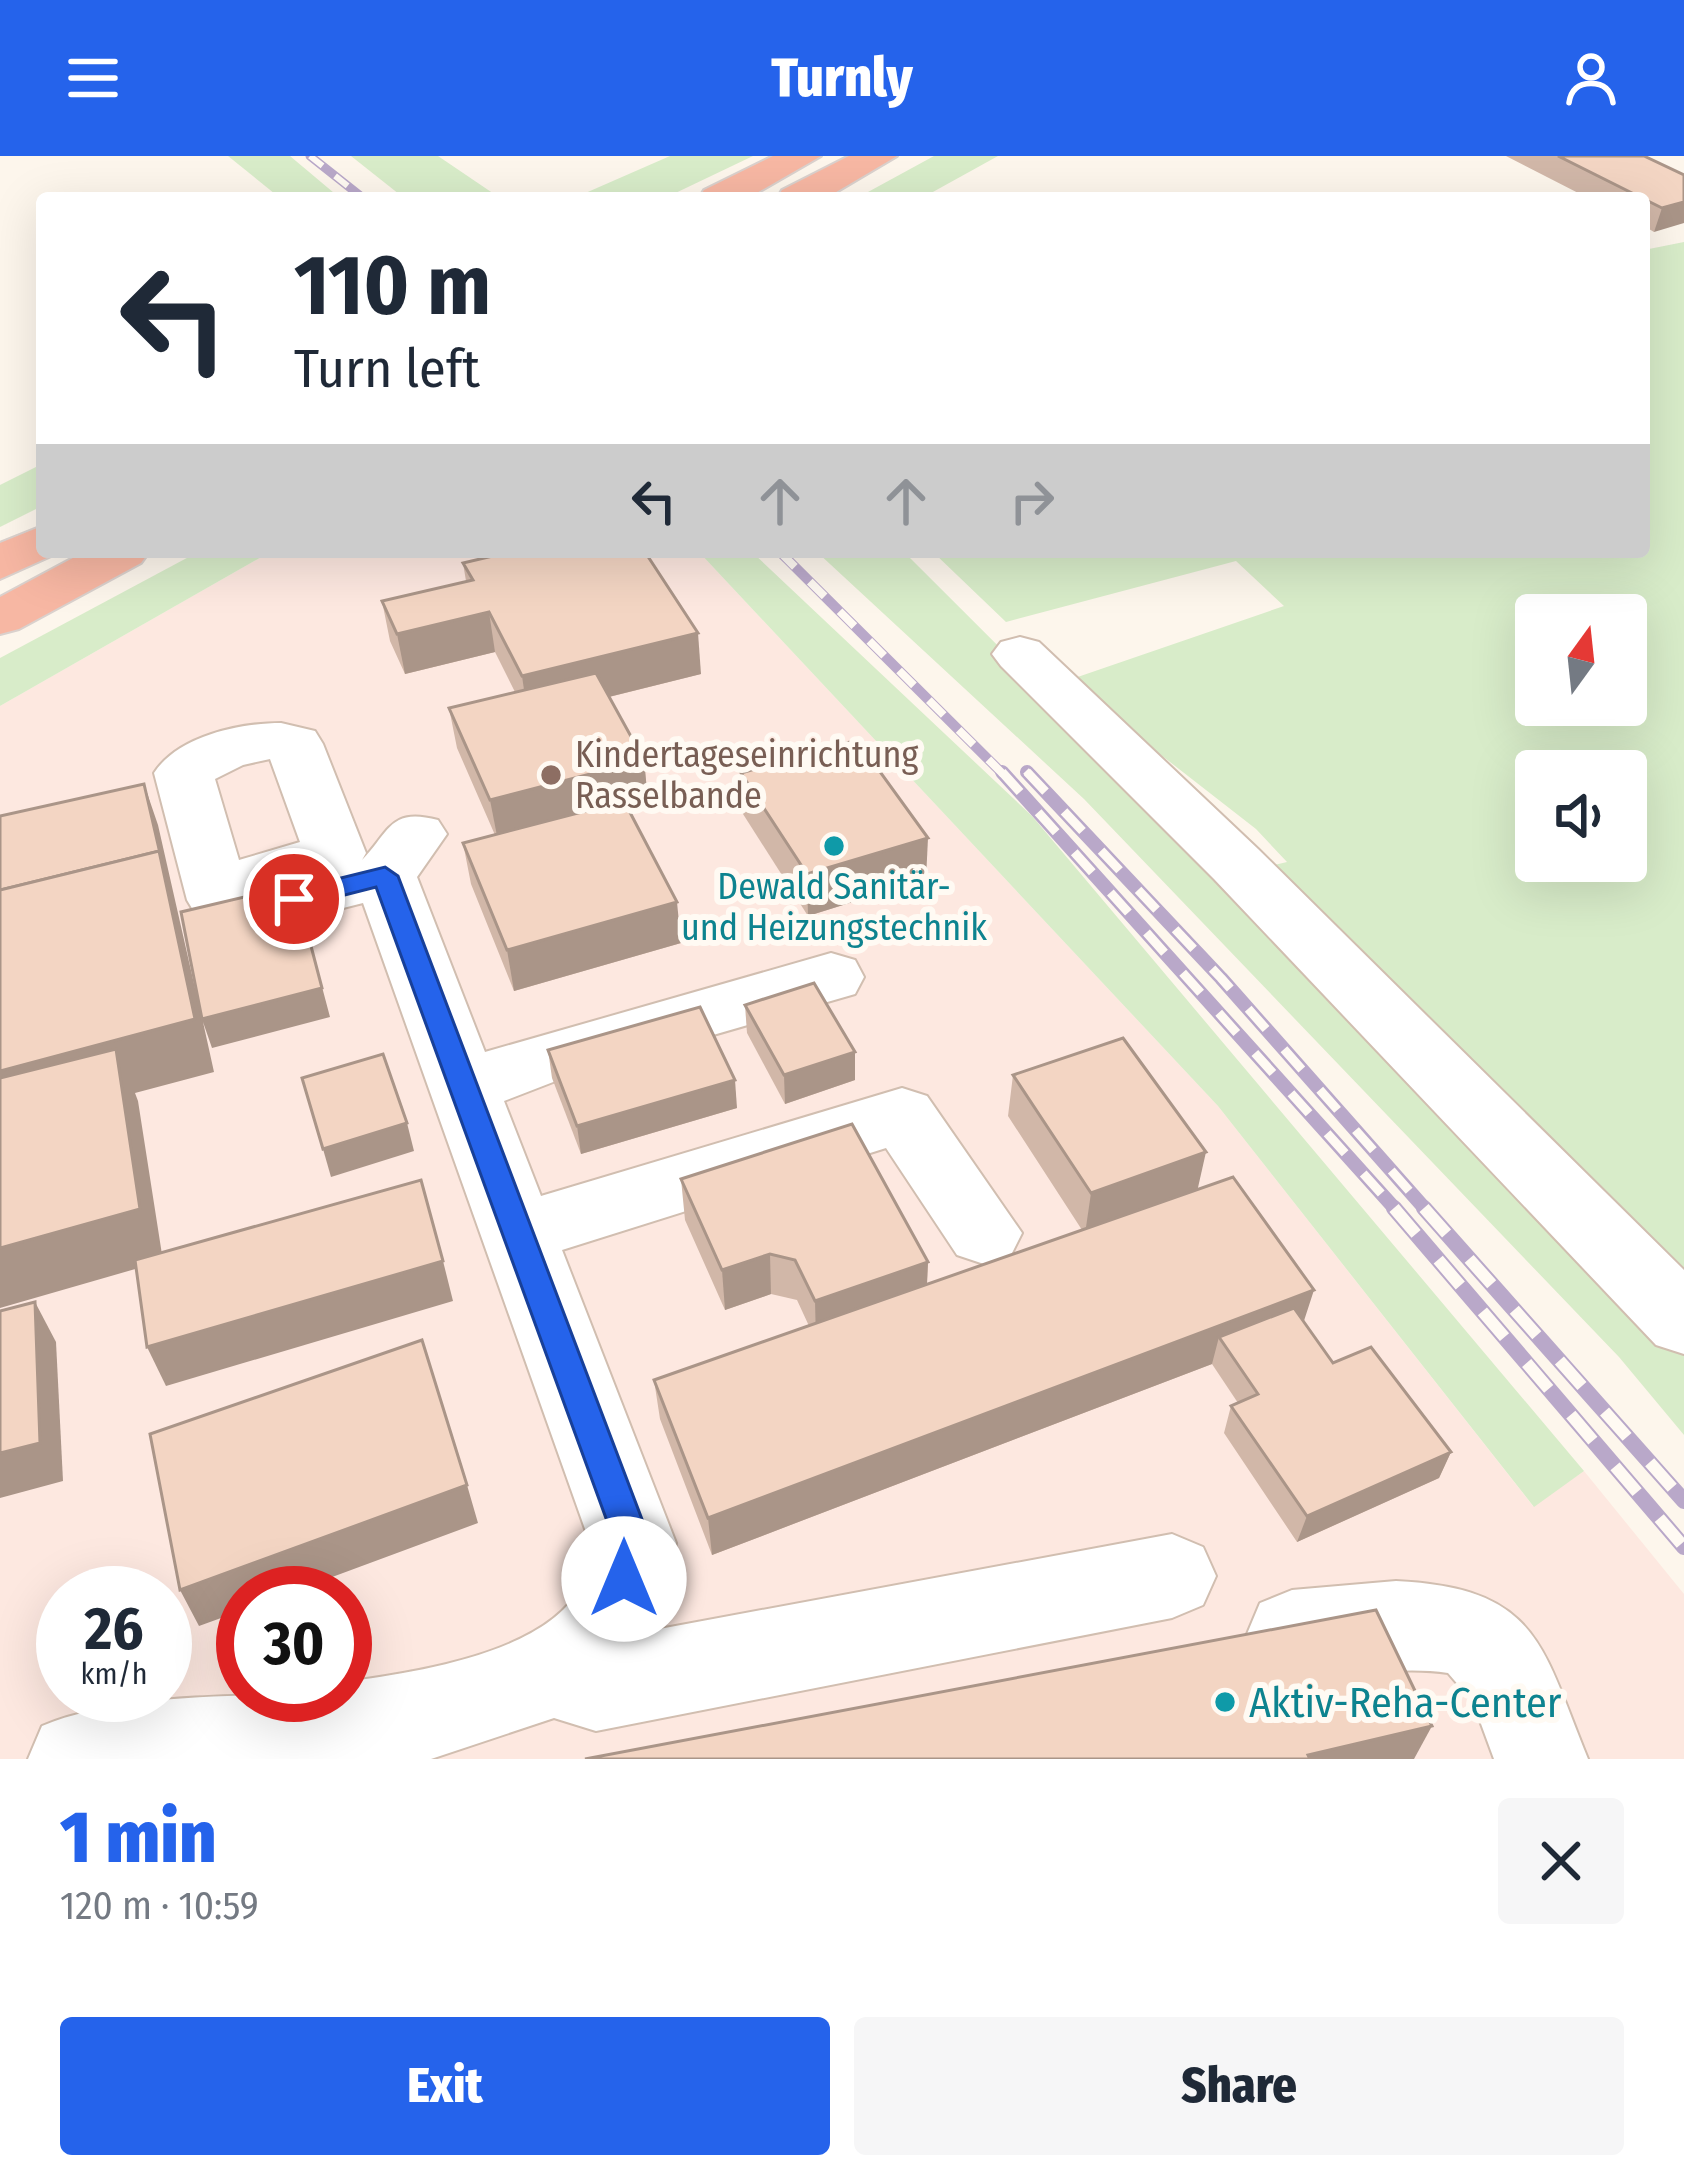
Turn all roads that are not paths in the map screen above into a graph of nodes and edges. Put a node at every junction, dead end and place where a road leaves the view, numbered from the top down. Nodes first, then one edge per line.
1 (802, 156) edge
2 (878, 156) edge
3 (730, 192) edge
4 (808, 192) edge
5 (36, 545) edge
6 (112, 558) edge
7 (0, 563) edge
8 (0, 618) edge
9 (1020, 654) dead end
10 (215, 888) dead end
11 (831, 977) dead end
12 (462, 1089) junction
13 (984, 1233) dead end
14 (516, 1234) junction
15 (1684, 1322) edge
16 (1172, 1576) dead end
17 (557, 1674) junction
18 (435, 1738) edge
19 (75, 1759) edge
20 (618, 1759) edge
21 (1541, 1759) edge

1 - 3 highway
2 - 4 highway
5 - 7 highway
6 - 8 highway
9 - 15 street
10 - 12 street
11 - 12 street
12 - 14 street
13 - 14 street
14 - 17 street
16 - 17 street
17 - 18 street
18 - 19 street
20 - 21 street

